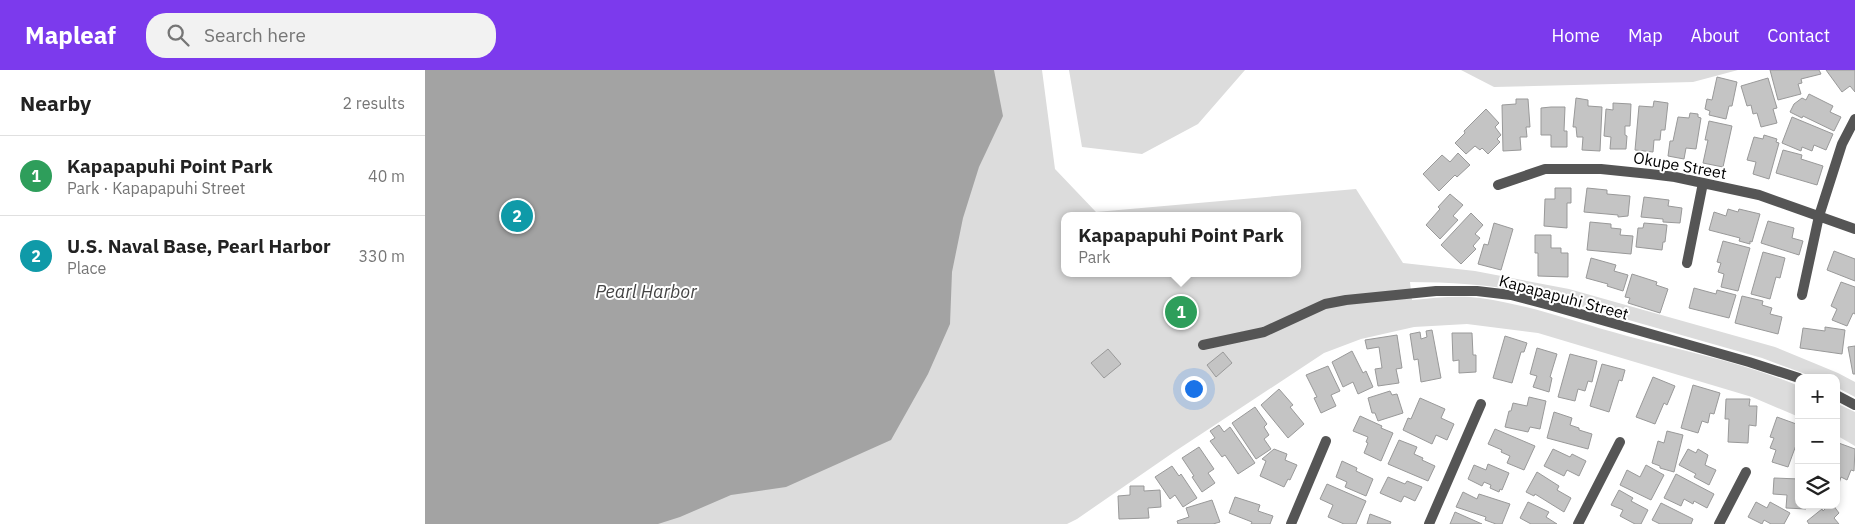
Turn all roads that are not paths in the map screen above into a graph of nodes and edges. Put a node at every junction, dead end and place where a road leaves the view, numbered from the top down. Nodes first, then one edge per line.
1 (1855, 119) edge
2 (1703, 183) junction
3 (1497, 186) dead end
4 (1819, 216) junction
5 (1855, 229) edge
6 (1687, 263) dead end
7 (1802, 294) dead end
8 (1203, 345) dead end
9 (1795, 377) edge
10 (1840, 397) edge
11 (1481, 404) dead end
12 (1855, 405) edge
13 (1326, 441) dead end
14 (1620, 442) dead end
15 (1745, 472) dead end
16 (1291, 524) edge
17 (1429, 524) edge
18 (1578, 524) edge
19 (1719, 524) edge

1 - 4 street
2 - 3 street, Okupe Street
2 - 4 street, Okupe Street
2 - 6 street
4 - 5 street, Okupe Street
4 - 7 street
8 - 9 street, Kapapapuhi Street
10 - 12 street
11 - 17 street
13 - 16 street
14 - 18 street
15 - 19 street

